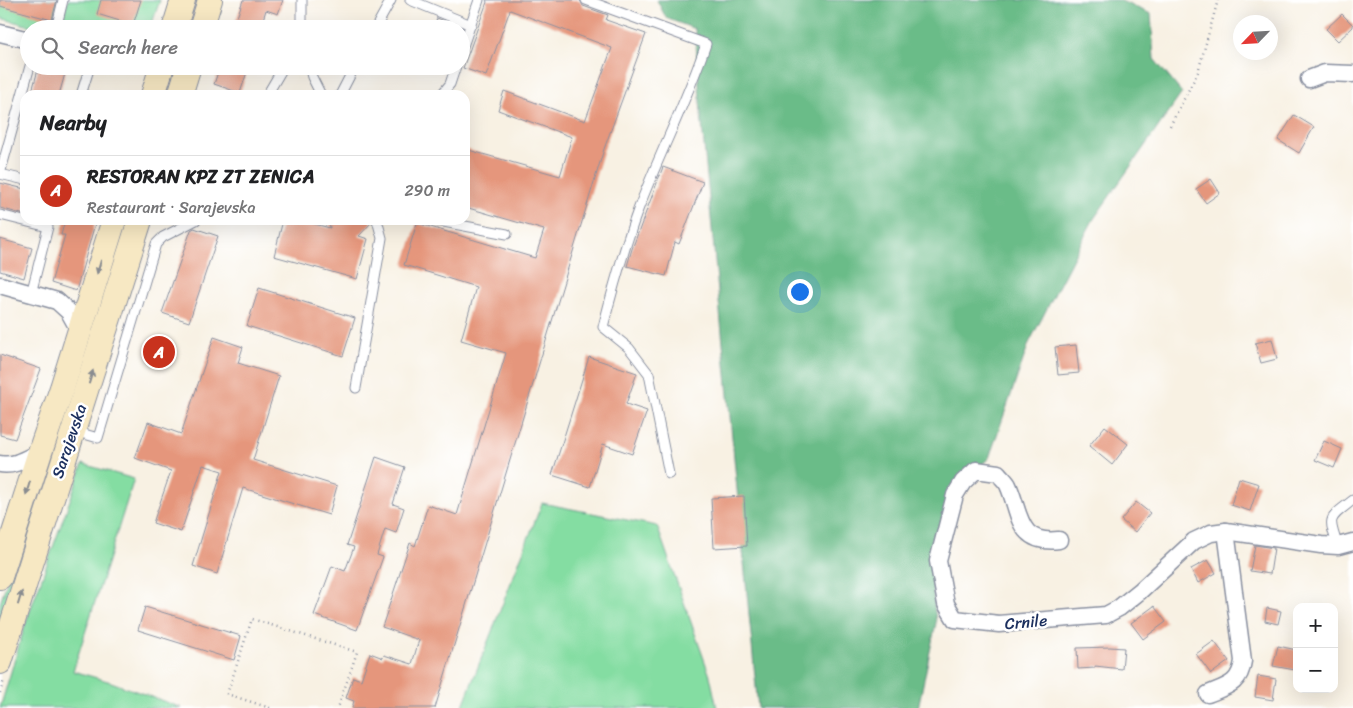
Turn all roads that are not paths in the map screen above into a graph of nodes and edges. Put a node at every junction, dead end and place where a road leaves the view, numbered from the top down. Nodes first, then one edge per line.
1 (63, 0) edge
2 (183, 0) edge
3 (210, 0) edge
4 (302, 0) edge
5 (391, 0) edge
6 (410, 0) edge
7 (479, 0) edge
8 (586, 0) edge
9 (58, 20) edge
10 (177, 20) edge
11 (204, 20) edge
12 (302, 20) edge
13 (380, 20) edge
14 (459, 20) edge
15 (471, 25) edge
16 (0, 33) edge
17 (20, 38) edge
18 (1353, 74) edge
19 (28, 75) edge
20 (87, 75) edge
21 (159, 75) edge
22 (186, 75) edge
23 (279, 75) edge
24 (311, 75) edge
25 (350, 75) edge
26 (453, 75) edge
27 (1309, 79) dead end
28 (23, 90) edge
29 (83, 90) edge
30 (155, 90) edge
31 (182, 90) edge
32 (270, 90) edge
33 (318, 90) edge
34 (343, 90) edge
35 (445, 90) edge
36 (20, 102) edge
37 (0, 174) edge
38 (20, 179) edge
39 (0, 215) edge
40 (20, 220) edge
41 (40, 225) edge
42 (112, 225) edge
43 (138, 225) edge
44 (186, 225) edge
45 (378, 225) edge
46 (459, 225) edge
47 (507, 234) dead end
48 (0, 286) edge
49 (31, 294) junction
50 (80, 330) junction
51 (356, 388) dead end
52 (62, 427) junction
53 (40, 452) junction
54 (0, 464) edge
55 (669, 474) dead end
56 (1353, 500) edge
57 (1226, 531) junction
58 (1059, 540) dead end
59 (1346, 544) edge
60 (0, 577) edge
61 (0, 662) edge
62 (1208, 694) dead end

1 - 9 lane
2 - 10 main road
3 - 11 main road
4 - 12 lane
5 - 13 lane
6 - 14 lane
7 - 15 lane
8 - 55 lane
16 - 17 street
18 - 27 street
19 - 28 lane
20 - 29 lane
21 - 30 main road
22 - 31 main road
23 - 32 lane
24 - 33 lane
25 - 34 lane
26 - 35 lane
36 - 37 lane
37 - 38 lane
39 - 40 lane
41 - 49 lane
42 -> 50 main road, Sarajevska
52 -> 43 main road, Sarajevska
44 - 52 lane
45 - 51 lane
46 - 47 lane
48 - 49 street
49 - 50 street
50 - 52 main road, Sarajevska
52 - 53 main road, Sarajevska
61 -> 52 main road, Sarajevska
53 - 54 street
53 -> 60 main road, Sarajevska
56 - 59 lane
57 - 58 street, Crnile
57 - 59 street, Crnile
57 - 62 street

